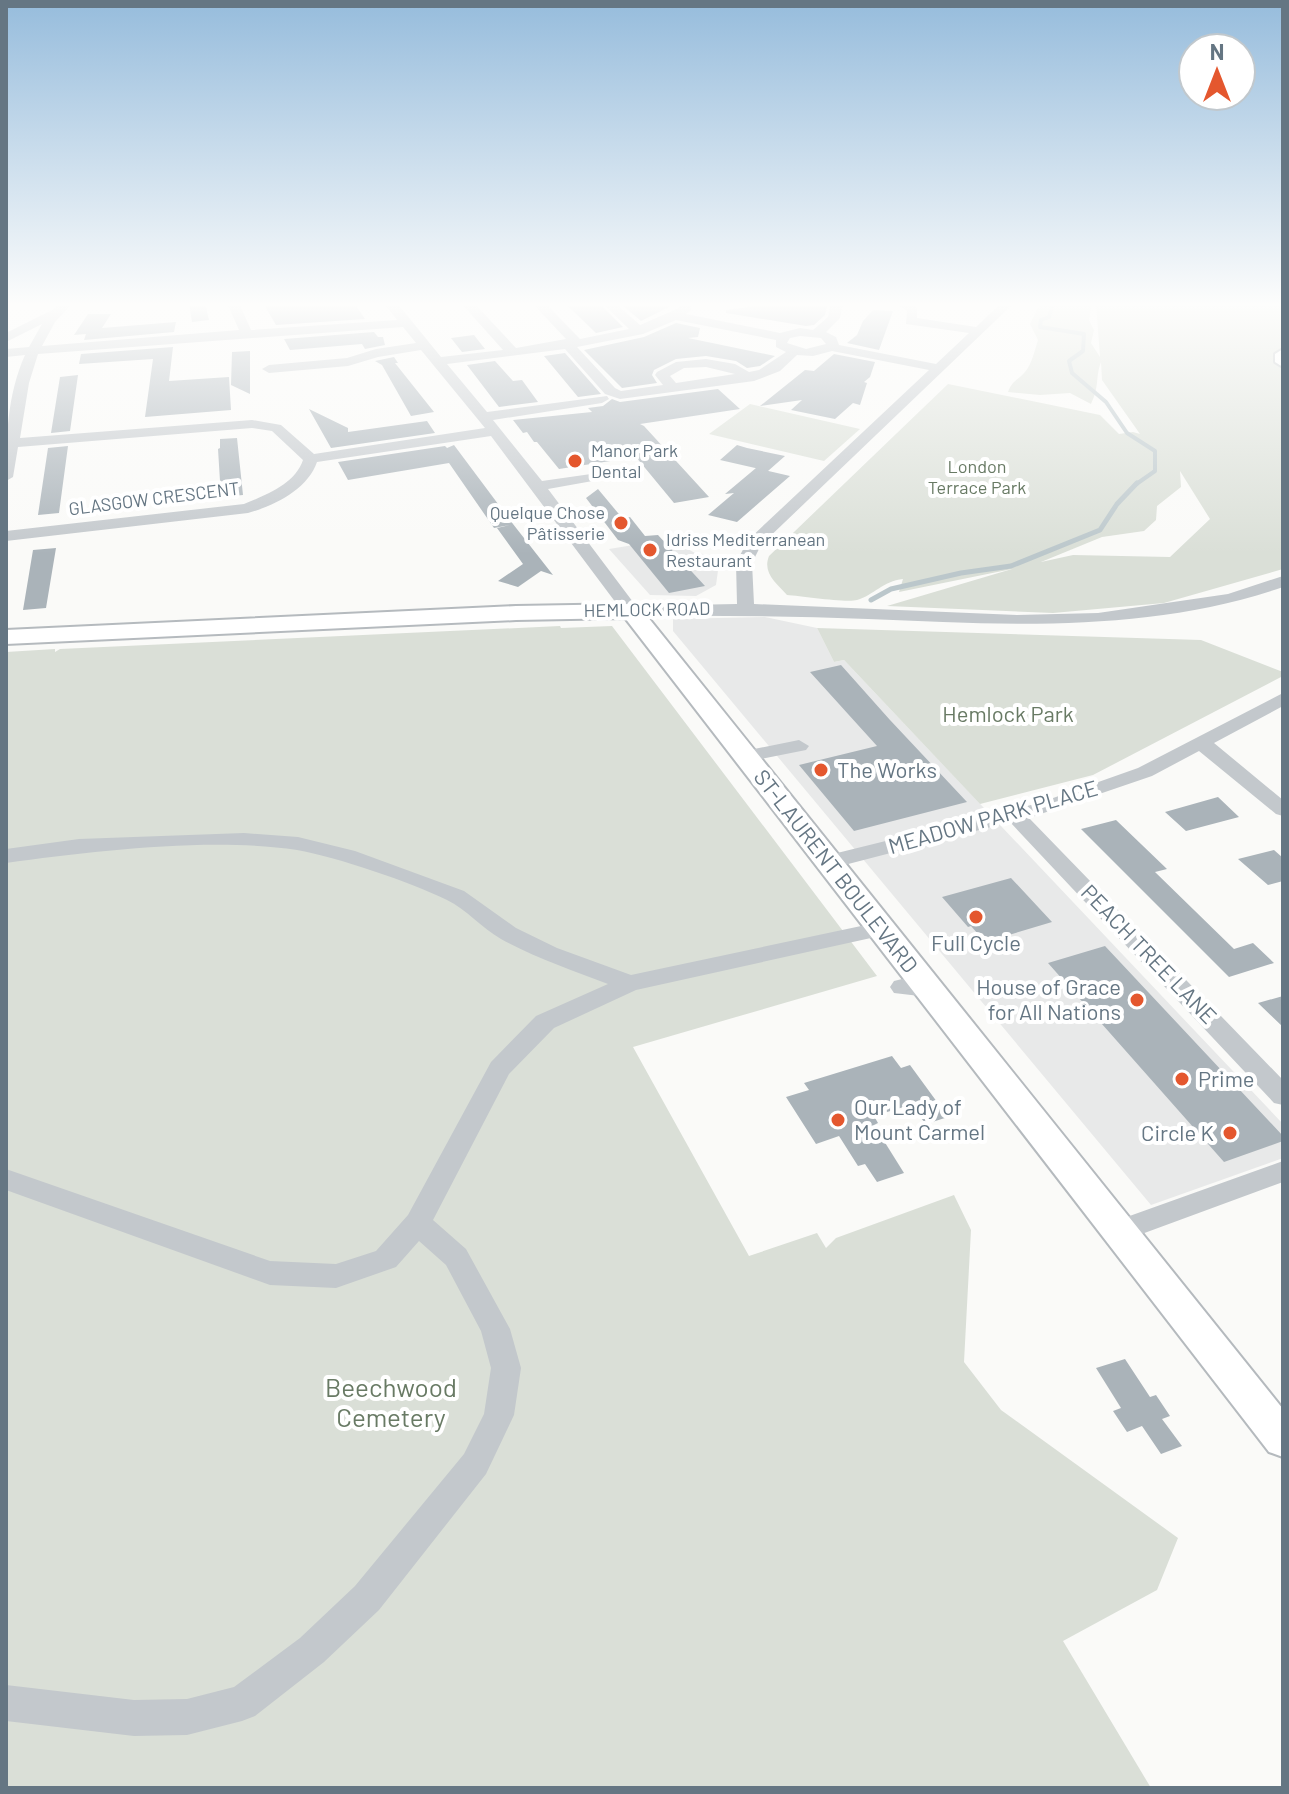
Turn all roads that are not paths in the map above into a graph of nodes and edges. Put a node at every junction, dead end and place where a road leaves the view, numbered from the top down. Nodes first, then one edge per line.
1 (24, 387) edge
2 (459, 387) edge
3 (607, 387) edge
4 (672, 387) edge
5 (689, 387) edge
6 (753, 387) edge
7 (918, 387) edge
8 (674, 389) junction
9 (760, 395) dead end
10 (602, 399) dead end
11 (483, 417) junction
12 (494, 431) junction
13 (13, 443) junction
14 (311, 459) junction
15 (621, 472) dead end
16 (6, 477) edge
17 (538, 486) junction
18 (6, 536) edge
19 (1283, 581) edge
20 (746, 609) junction
21 (631, 611) junction
22 (6, 637) edge
23 (1283, 699) edge
24 (1201, 743) junction
25 (799, 746) dead end
26 (746, 756) junction
27 (1283, 810) edge
28 (1014, 814) junction
29 (6, 856) edge
30 (829, 862) junction
31 (880, 929) junction
32 (630, 983) junction
33 (1283, 1096) edge
34 (1283, 1171) edge
35 (6, 1179) edge
36 (418, 1223) junction
37 (1120, 1231) junction
38 (1283, 1439) edge
39 (6, 1703) edge

1 - 13 street
2 - 11 street, ST-LAURENT BOULEVARD
3 - 8 street
4 - 8 street
5 - 8 street
6 - 9 street
7 - 20 street
10 - 11 street
11 - 12 street, ST-LAURENT BOULEVARD
12 - 14 street
12 - 17 street, ST-LAURENT BOULEVARD
13 - 14 street
13 - 16 street
14 - 18 street, GLASGOW CRESCENT
15 - 17 street
17 - 21 street, ST-LAURENT BOULEVARD
19 - 20 street, HEMLOCK ROAD
20 - 21 street, HEMLOCK ROAD
21 - 22 main road, HEMLOCK ROAD
21 - 26 main road, ST-LAURENT BOULEVARD
23 - 24 street, MEADOW PARK PLACE
24 - 27 street
24 - 28 street, MEADOW PARK PLACE
25 - 26 street
26 - 30 main road, ST-LAURENT BOULEVARD
28 - 30 street, MEADOW PARK PLACE
28 - 33 street, PEACH TREE LANE
29 - 32 street
30 - 31 main road, ST-LAURENT BOULEVARD
31 - 32 street
31 - 37 main road, ST-LAURENT BOULEVARD
32 - 36 street
34 - 37 street
35 - 36 street
36 - 39 street
37 - 38 main road, ST-LAURENT BOULEVARD

